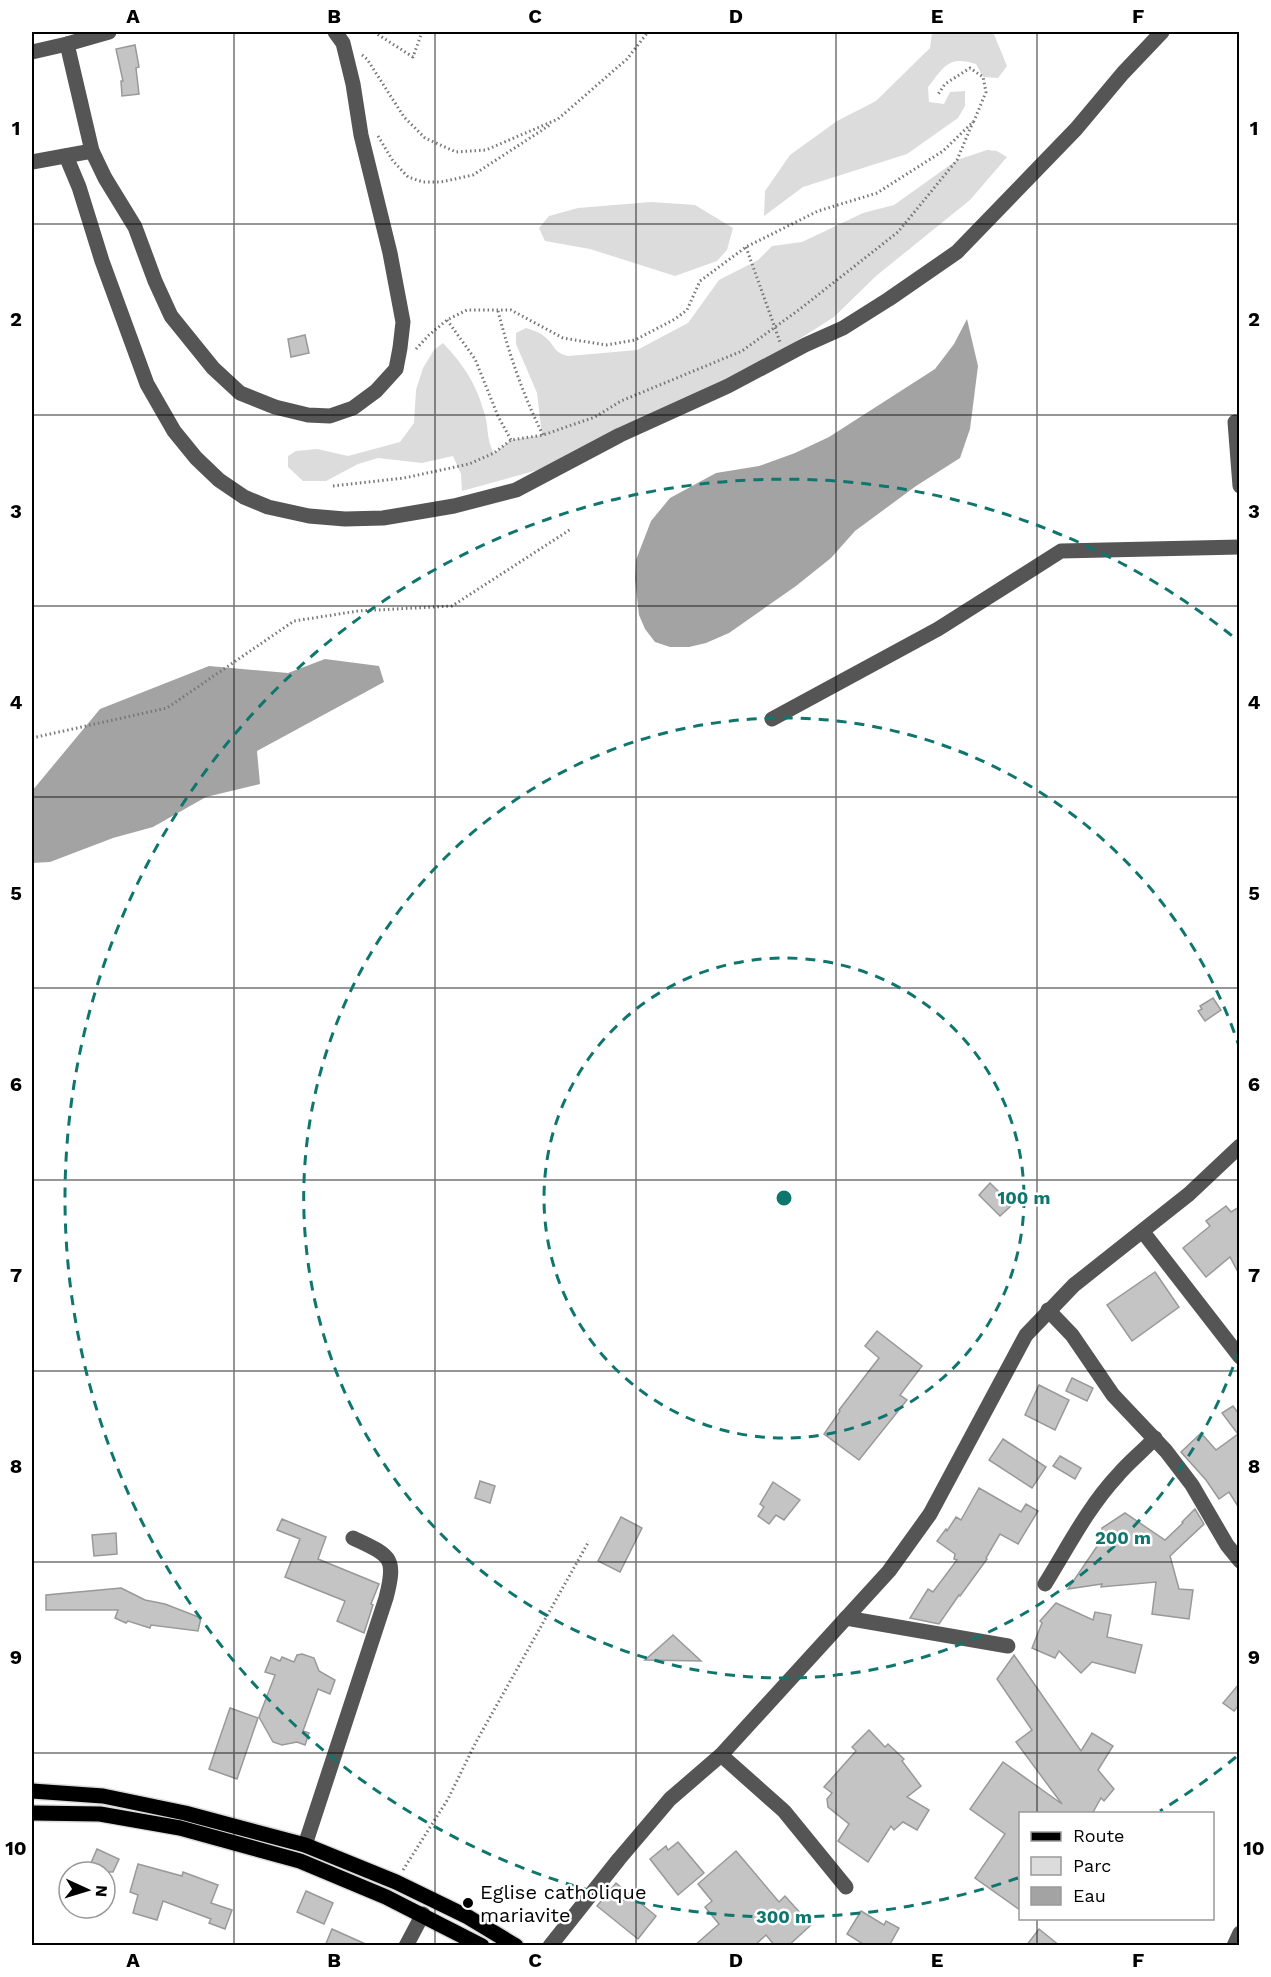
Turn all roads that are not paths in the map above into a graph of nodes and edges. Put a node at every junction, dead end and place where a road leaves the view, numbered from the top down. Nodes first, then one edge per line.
1 (109, 32) edge
2 (335, 32) edge
3 (1162, 32) edge
4 (67, 44) junction
5 (32, 52) edge
6 (92, 151) junction
7 (66, 156) junction
8 (32, 162) edge
9 (1235, 422) dead end
10 (1239, 486) edge
11 (1239, 548) edge
12 (772, 719) dead end
13 (1238, 1150) edge
14 (1143, 1232) junction
15 (1048, 1310) junction
16 (1239, 1357) edge
17 (1155, 1438) junction
18 (353, 1539) dead end
19 (1239, 1561) edge
20 (1045, 1584) dead end
21 (846, 1618) junction
22 (1008, 1646) dead end
23 (721, 1755) junction
24 (32, 1791) edge
25 (32, 1813) edge
26 (305, 1845) junction
27 (846, 1887) dead end
28 (423, 1914) junction
29 (1239, 1933) edge
30 (406, 1946) edge
31 (482, 1946) edge
32 (516, 1946) edge
33 (550, 1946) edge
34 (1234, 1946) edge

1 - 4 street
2 - 6 street
3 - 7 street
4 - 5 street
4 - 6 street
6 - 7 street
7 - 8 street
9 - 10 street
11 - 12 street
13 - 14 street
14 - 15 street
14 - 16 street
15 - 17 street
15 - 21 street
17 - 19 street
17 - 20 street
18 - 26 street
21 - 22 street
21 - 23 street
23 - 27 street
23 - 33 street
24 - 26 main road
25 - 28 main road
26 - 32 main road
28 - 30 street
28 - 31 main road
29 - 34 street

